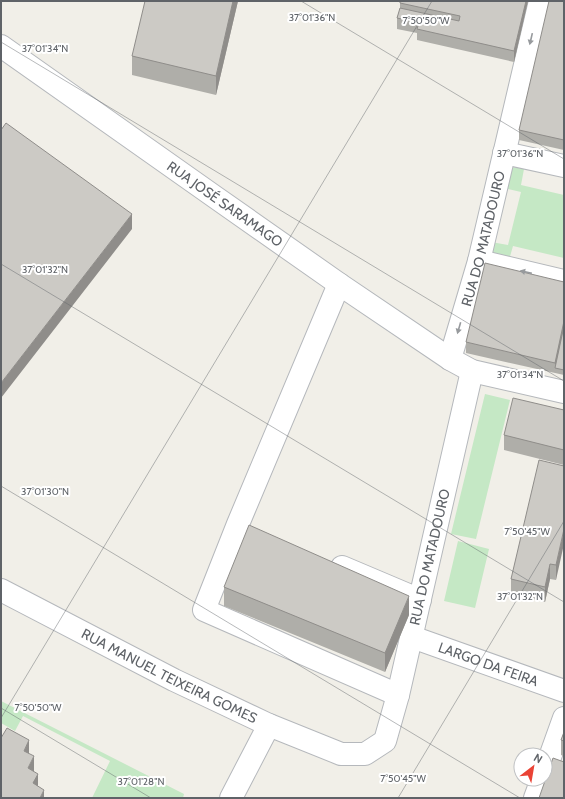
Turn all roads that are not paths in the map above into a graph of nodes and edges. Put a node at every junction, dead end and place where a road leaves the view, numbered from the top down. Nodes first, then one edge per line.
1 (540, 1) edge
2 (1, 46) edge
3 (504, 153) junction
4 (564, 166) edge
5 (479, 261) junction
6 (564, 281) edge
7 (339, 284) junction
8 (450, 359) junction
9 (472, 371) junction
10 (564, 392) edge
11 (325, 560) edge
12 (1, 590) edge
13 (420, 600) junction
14 (412, 637) junction
15 (564, 691) edge
16 (398, 695) junction
17 (564, 718) edge
18 (269, 725) junction
19 (553, 749) edge
20 (341, 754) joint
21 (539, 787) edge
22 (231, 798) edge
23 (536, 798) edge

1 -> 3 street, RUA DO MATADOURO
2 - 7 street, RUA JOSÉ SARAMAGO
3 - 4 street
3 - 5 street, RUA DO MATADOURO
6 -> 5 street
5 -> 8 street, RUA DO MATADOURO
7 - 8 street, RUA JOSÉ SARAMAGO
7 - 16 street
8 - 9 street, RUA JOSÉ SARAMAGO
9 - 10 street, RUA JOSÉ SARAMAGO
9 - 13 street, RUA DO MATADOURO
11 - 13 street
12 - 18 street, RUA MANUEL TEIXEIRA GOMES
13 - 14 street, RUA DO MATADOURO
14 - 15 street, LARGO DA FEIRA
14 - 16 street, RUA DO MATADOURO
16 - 20 street, RUA DO MATADOURO
17 - 19 street
18 - 20 street, RUA MANUEL TEIXEIRA GOMES
18 - 22 street
21 - 23 street

